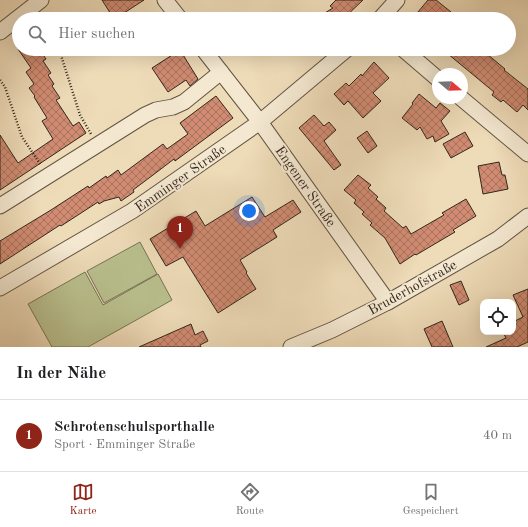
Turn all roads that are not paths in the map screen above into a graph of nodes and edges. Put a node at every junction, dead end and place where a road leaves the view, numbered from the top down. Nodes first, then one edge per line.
1 (41, 0) edge
2 (165, 0) edge
3 (397, 0) edge
4 (26, 12) edge
5 (174, 12) edge
6 (386, 12) edge
7 (12, 23) edge
8 (0, 32) edge
9 (208, 56) edge
10 (339, 56) edge
11 (411, 56) edge
12 (221, 72) junction
13 (432, 74) edge
14 (468, 104) edge
15 (260, 122) junction
16 (528, 154) edge
17 (0, 206) edge
18 (528, 216) edge
19 (0, 288) edge
20 (388, 302) junction
21 (291, 347) edge

1 - 4 street
2 - 5 street
3 - 6 street
7 - 8 street
9 - 12 street, Engener Straße
10 - 15 street, Emminger Straße
11 - 13 street
12 - 15 street, Engener Straße
12 - 17 street
14 - 16 street
15 - 19 street, Emminger Straße
15 - 20 street, Engener Straße
18 - 20 street, Bruderhofstraße
20 - 21 street, Bruderhofstraße

